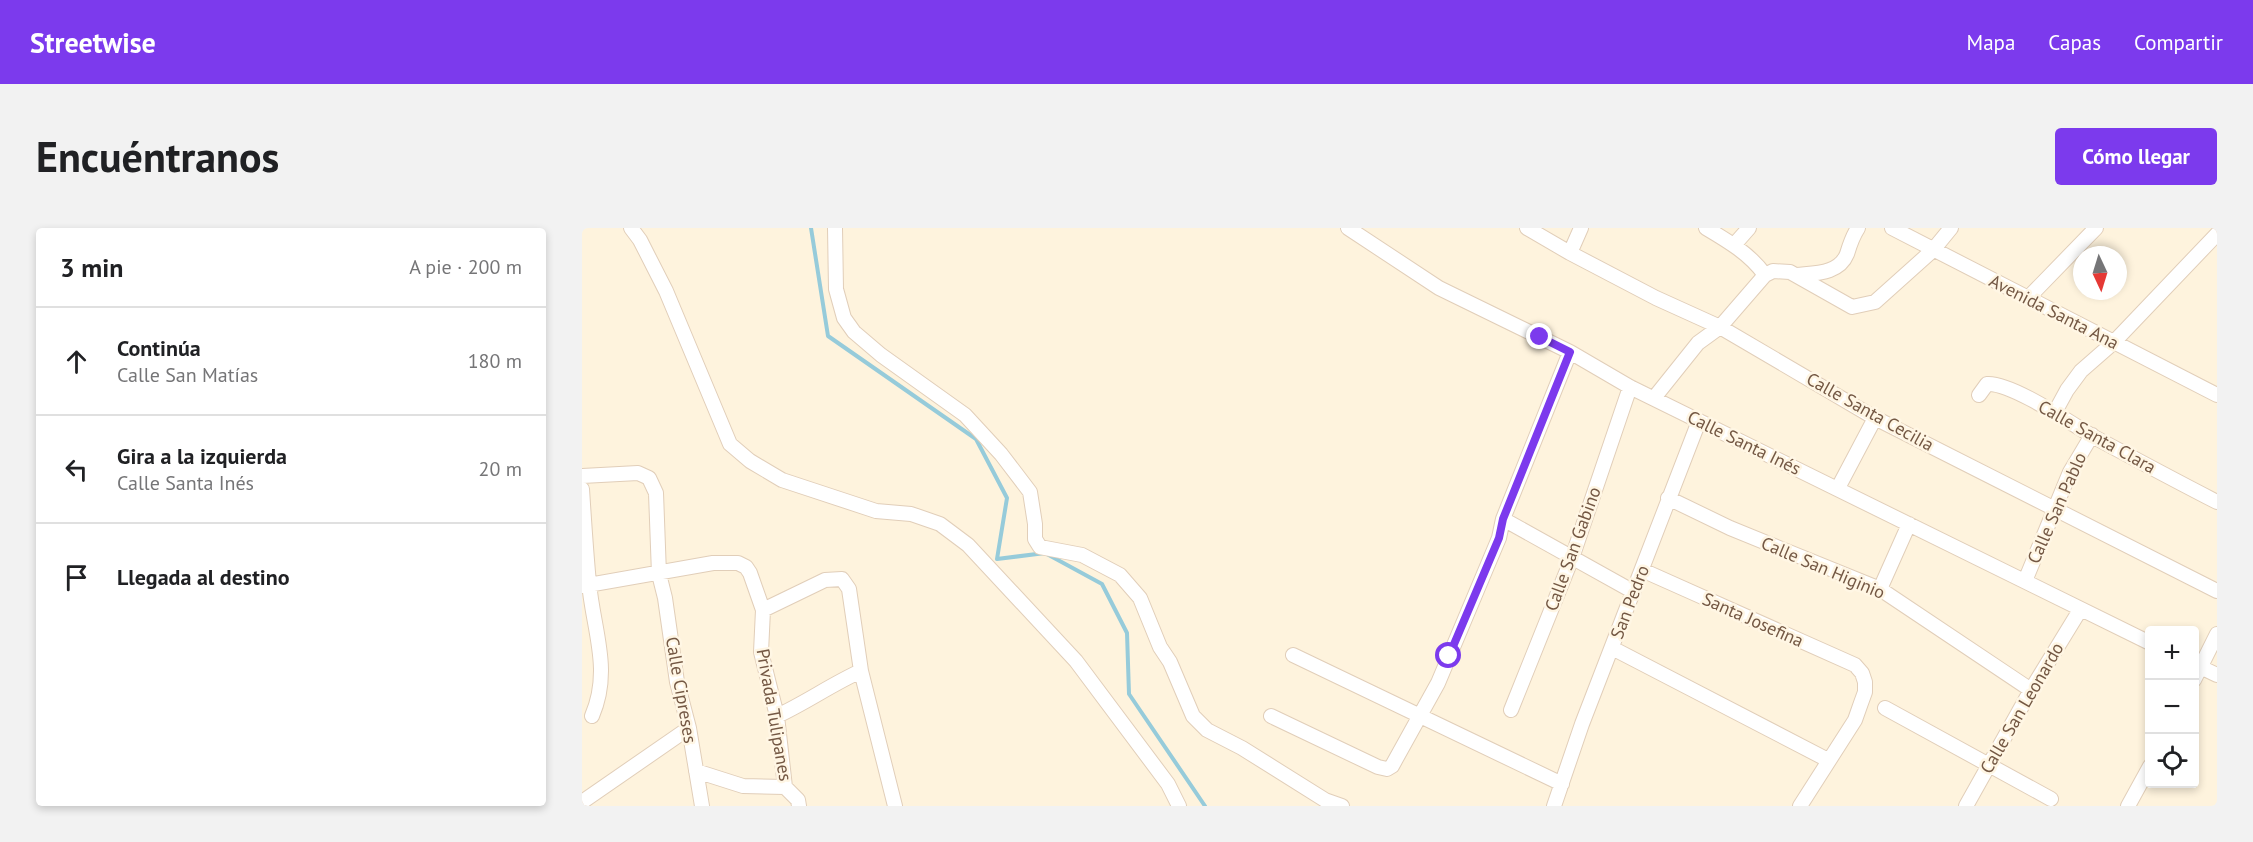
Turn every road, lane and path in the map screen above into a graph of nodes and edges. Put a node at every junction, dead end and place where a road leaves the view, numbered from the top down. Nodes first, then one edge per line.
1 (631, 228) edge
2 (835, 228) edge
3 (1349, 228) edge
4 (1527, 228) edge
5 (1581, 228) edge
6 (1706, 228) edge
7 (1749, 228) edge
8 (1858, 228) edge
9 (1892, 228) edge
10 (1951, 228) edge
11 (2096, 228) edge
12 (2217, 234) edge
13 (1734, 245) junction
14 (1933, 250) junction
15 (1570, 253) junction
16 (1765, 275) junction
17 (1797, 275) junction
18 (2028, 298) junction
19 (1720, 327) junction
20 (2113, 343) junction
21 (1570, 352) junction
22 (1630, 387) junction
23 (1979, 395) dead end
24 (2217, 395) edge
25 (1654, 399) junction
26 (2055, 412) junction
27 (1875, 418) junction
28 (1699, 421) junction
29 (2092, 435) junction
30 (582, 476) edge
31 (1838, 488) junction
32 (582, 489) edge
33 (1668, 498) junction
34 (2217, 502) edge
35 (2054, 509) junction
36 (1503, 519) junction
37 (1909, 524) junction
38 (1572, 558) junction
39 (1642, 570) junction
40 (659, 574) junction
41 (2025, 580) junction
42 (585, 585) edge
43 (1880, 589) junction
44 (2217, 591) edge
45 (1634, 592) junction
46 (763, 610) junction
47 (2080, 610) junction
48 (2217, 634) edge
49 (2145, 641) edge
50 (1612, 648) junction
51 (1293, 655) dead end
52 (2199, 664) edge
53 (2199, 666) edge
54 (861, 671) junction
55 (2217, 675) edge
56 (2031, 690) junction
57 (1885, 708) dead end
58 (1511, 710) dead end
59 (592, 716) dead end
60 (777, 716) junction
61 (1271, 716) dead end
62 (1421, 716) junction
63 (689, 728) junction
64 (781, 752) junction
65 (1828, 760) junction
66 (1988, 766) junction
67 (696, 771) junction
68 (2145, 775) edge
69 (1562, 784) junction
70 (757, 786) junction
71 (785, 787) junction
72 (2051, 799) dead end
73 (582, 802) edge
74 (702, 806) edge
75 (799, 806) edge
76 (895, 806) edge
77 (1179, 806) edge
78 (1342, 806) edge
79 (1554, 806) edge
80 (1800, 806) edge
81 (1965, 806) edge
82 (2128, 806) edge

1 - 77 street
2 - 78 street
3 - 21 street, Calle Santa Inés
4 - 15 street, Calle Santa Cecilia
5 - 15 street
6 - 13 street
7 - 13 street
8 - 17 street
9 - 14 street, Avenida Santa Ana
10 - 14 street
11 - 18 street
12 - 20 street
13 - 16 street
14 - 17 street
14 - 18 street, Avenida Santa Ana
15 - 19 street, Calle Santa Cecilia
16 - 17 street
16 - 19 street
18 - 20 street, Avenida Santa Ana
19 - 25 street
19 - 27 street, Calle Santa Cecilia
20 - 24 street, Avenida Santa Ana
20 - 26 street
21 - 22 street, Calle Santa Inés
21 - 36 street
22 - 25 street, Calle Santa Inés
22 - 38 street, Calle San Gabino
23 - 26 street, Calle Santa Clara
25 - 28 street, Calle Santa Inés
26 - 29 street, Calle Santa Clara
27 - 31 street
27 - 35 street, Calle Santa Cecilia
28 - 31 street, Calle Santa Inés
28 - 33 street, San Pedro
29 - 34 street, Calle Santa Clara
29 - 35 street, Calle San Pablo
30 - 40 street, Calle Cipreses
31 - 37 street, Calle Santa Inés
32 - 42 street
33 - 39 street, San Pedro
33 - 43 street, Calle San Higinio
35 - 41 street, Calle San Pablo
35 - 44 street, Calle Santa Cecilia
36 - 38 street
36 - 62 street
37 - 41 street, Calle Santa Inés
37 - 43 street
38 - 45 street
38 - 58 street, Calle San Gabino
39 - 45 street, San Pedro
39 - 65 street, Santa Josefina
40 - 42 street, Privada Tulipanes
40 - 46 street, Privada Tulipanes
40 - 63 street, Calle Cipreses
41 - 47 street, Calle Santa Inés
42 - 59 street
43 - 56 street, Calle San Higinio
45 - 50 street, San Pedro
46 - 54 street
46 - 60 street, Privada Tulipanes
47 - 49 street, Calle Santa Inés
47 - 56 street, Calle San Leonardo
48 - 52 street
50 - 65 street
50 - 69 street, San Pedro
51 - 62 street
53 - 55 street
54 - 60 street
54 - 76 street
56 - 66 street, Calle San Leonardo
57 - 66 street
60 - 64 street, Privada Tulipanes
61 - 62 street
62 - 69 street
63 - 67 street, Calle Cipreses
63 - 73 street
64 - 70 street
64 - 71 street, Privada Tulipanes
65 - 80 street
66 - 72 street
66 - 81 street, Calle San Leonardo
67 - 70 street
67 - 74 street, Calle Cipreses
68 - 82 street
69 - 79 street, San Pedro
70 - 71 street
71 - 75 street, Privada Tulipanes

